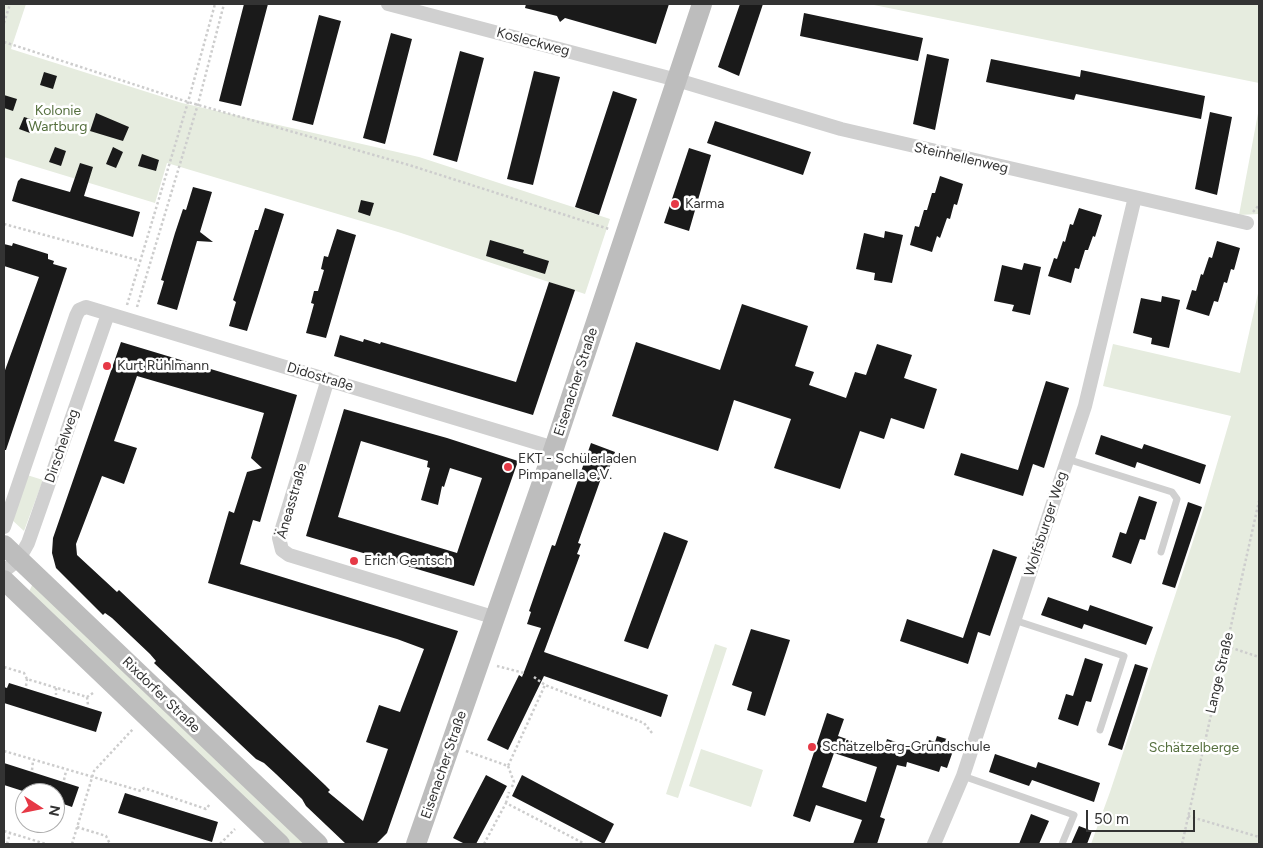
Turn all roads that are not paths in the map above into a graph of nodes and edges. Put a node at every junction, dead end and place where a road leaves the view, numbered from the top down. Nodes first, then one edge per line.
1 (388, 4) edge
2 (702, 4) edge
3 (677, 80) junction
4 (1135, 197) junction
5 (1247, 223) dead end
6 (108, 314) junction
7 (328, 380) junction
8 (554, 448) junction
9 (1067, 459) junction
10 (4, 527) edge
11 (4, 546) edge
12 (1161, 552) dead end
13 (11, 565) edge
14 (4, 580) edge
15 (496, 618) junction
16 (1014, 620) junction
17 (1100, 730) dead end
18 (963, 776) junction
19 (280, 844) edge
20 (318, 844) edge
21 (416, 844) edge
22 (934, 844) edge
23 (1062, 844) edge

1 - 3 street, Kosleckweg
2 - 3 street, Eisenacher Straße
3 - 4 street, Steinhellenweg
3 - 8 street, Eisenacher Straße
4 - 5 street, Steinhellenweg
4 - 9 street, Wolfsburger Weg
6 - 7 street, Didostraße
6 - 10 street, Didostraße
6 - 13 street, Dirschelweg
7 - 8 street, Didostraße
7 - 15 street, Äneasstraße
8 - 15 street, Eisenacher Straße
9 - 12 lane
9 - 16 street, Wolfsburger Weg
11 - 13 street, Rixdorfer Straße
13 - 20 street, Rixdorfer Straße
14 - 19 street, Rixdorfer Straße
15 - 21 street, Eisenacher Straße
16 - 17 lane
16 - 18 street, Wolfsburger Weg
18 - 22 street, Wolfsburger Weg
18 - 23 lane

